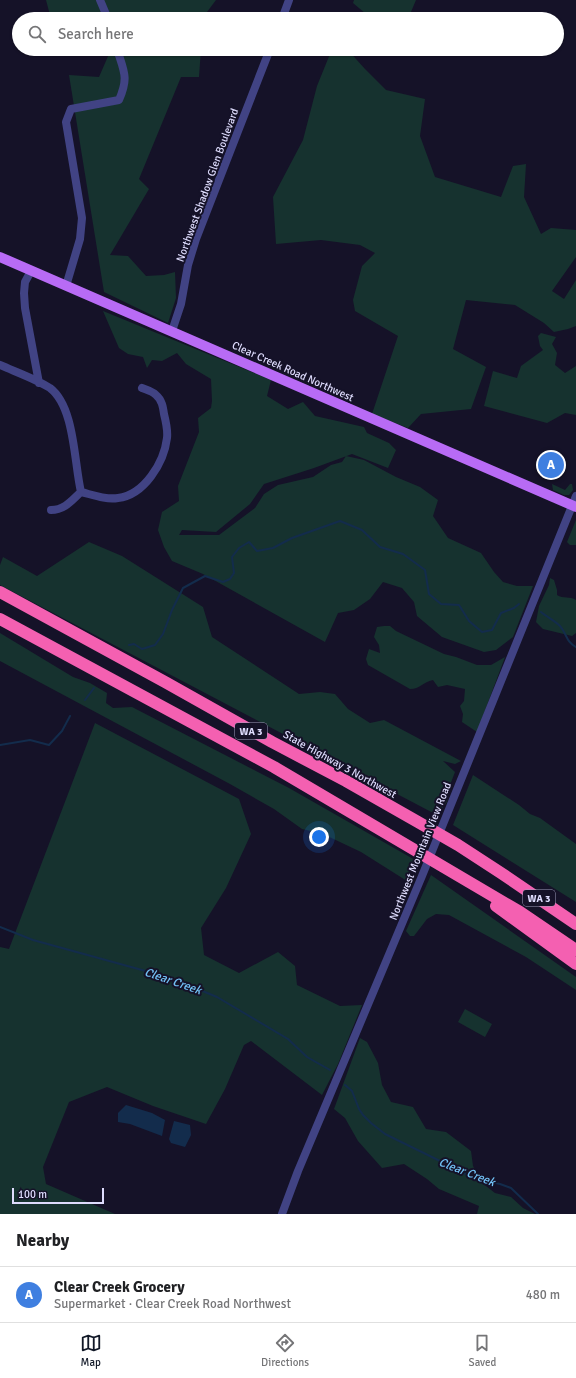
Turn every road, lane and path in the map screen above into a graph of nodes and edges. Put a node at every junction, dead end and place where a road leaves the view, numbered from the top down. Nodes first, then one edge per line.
1 (100, 0) edge
2 (289, 0) edge
3 (105, 12) edge
4 (285, 12) edge
5 (119, 56) edge
6 (267, 56) edge
7 (0, 257) edge
8 (31, 271) junction
9 (66, 286) junction
10 (172, 332) junction
11 (0, 365) edge
12 (40, 383) junction
13 (142, 388) dead end
14 (82, 492) junction
15 (575, 503) edge
16 (51, 510) dead end
17 (0, 592) edge
18 (0, 619) edge
19 (435, 862) junction
20 (501, 873) junction
21 (576, 918) edge
22 (576, 924) edge
23 (576, 950) edge
24 (576, 964) edge
25 (282, 1214) edge

1 - 3 street
2 - 4 street
5 - 9 street
6 - 10 street, Northwest Shadow Glen Boulevard
7 - 8 main road, Clear Creek Road Northwest
8 - 9 main road, Clear Creek Road Northwest
8 - 12 street
9 - 10 main road, Clear Creek Road Northwest
10 - 15 main road, Clear Creek Road Northwest
11 - 12 street
12 - 14 street
13 - 14 street
14 - 16 street
15 - 25 street, Northwest Mountain View Road
17 - 20 highway, State Highway 3 Northwest / WA 3
18 - 19 highway, WA 3
19 - 23 highway, WA 3
19 - 24 highway
20 - 21 highway
20 - 22 highway, State Highway 3 Northwest / WA 3

